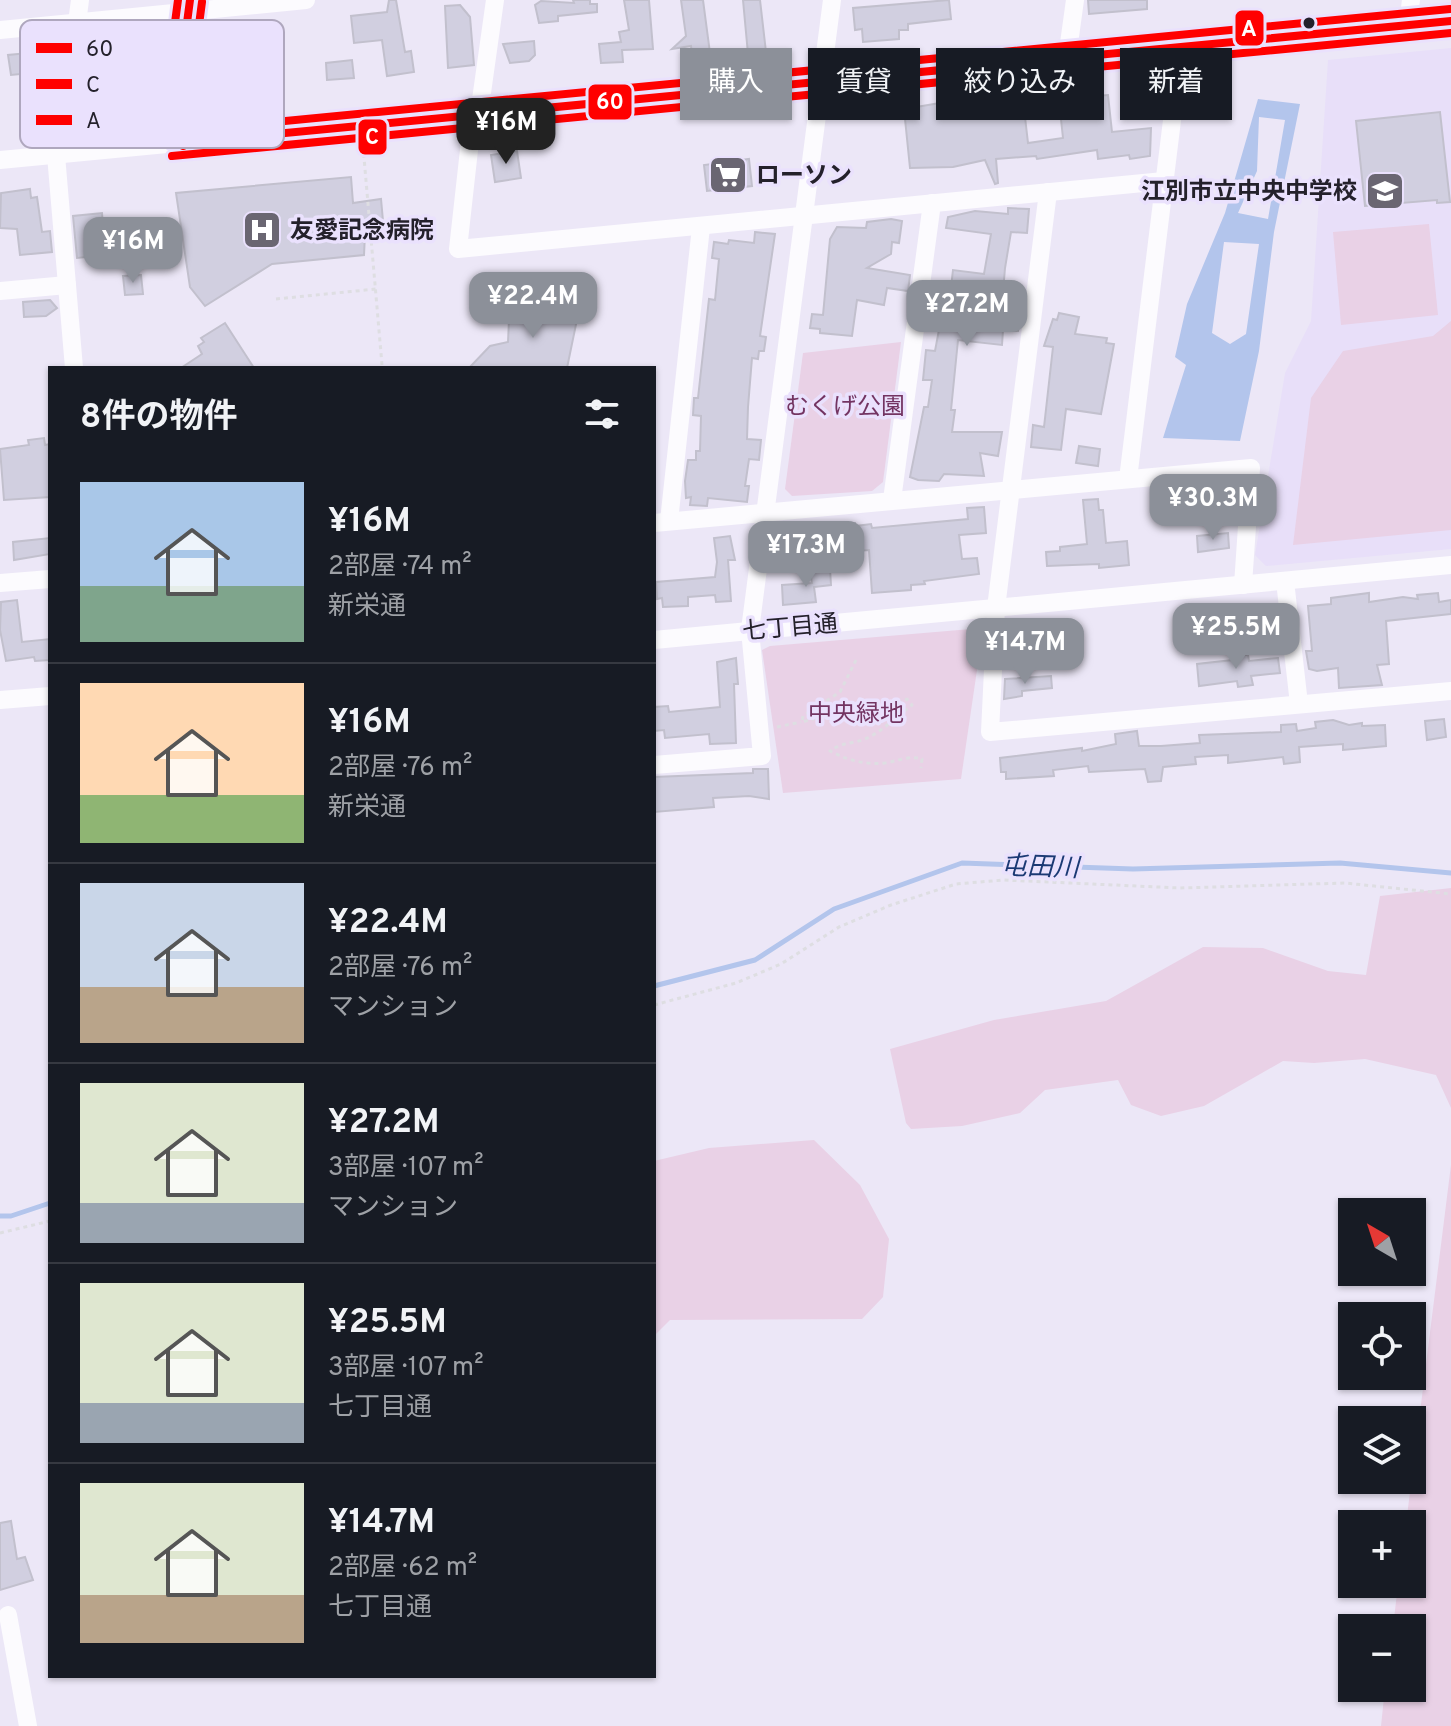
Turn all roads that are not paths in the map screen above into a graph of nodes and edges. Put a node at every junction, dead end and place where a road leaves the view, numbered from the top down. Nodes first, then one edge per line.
1 (80, 0) edge
2 (495, 0) edge
3 (832, 0) edge
4 (1075, 0) edge
5 (1411, 0) edge
6 (294, 1) edge
7 (189, 6) edge
8 (77, 20) edge
9 (97, 20) edge
10 (1451, 21) edge
11 (1408, 25) junction
12 (20, 28) edge
13 (0, 30) edge
14 (1181, 47) junction
15 (826, 48) edge
16 (1068, 48) edge
17 (1104, 54) edge
18 (808, 82) edge
19 (476, 114) junction
20 (817, 120) edge
21 (284, 133) edge
22 (129, 148) edge
23 (56, 155) junction
24 (0, 160) edge
25 (1164, 181) junction
26 (1048, 192) junction
27 (932, 203) junction
28 (804, 215) junction
29 (701, 227) junction
30 (67, 285) junction
31 (0, 291) edge
32 (74, 366) edge
33 (1128, 479) junction
34 (1011, 490) junction
35 (892, 500) junction
36 (765, 512) junction
37 (662, 522) edge
38 (1451, 565) edge
39 (48, 579) edge
40 (1285, 581) junction
41 (0, 583) edge
42 (1243, 585) junction
43 (996, 608) junction
44 (750, 630) junction
45 (656, 640) edge
46 (1451, 691) edge
47 (48, 696) edge
48 (0, 700) edge
49 (1299, 704) junction
50 (656, 765) edge
51 (8, 1615) dead end
52 (28, 1726) edge

1 - 8 street
2 - 19 street
3 - 15 street
4 - 16 street
5 - 11 street
6 - 7 street
7 - 9 street
10 - 11 street
11 - 14 street
12 - 13 street
14 - 17 street
14 - 25 street
18 - 19 street
19 - 21 street
19 - 29 street
20 - 28 street
22 - 23 street
23 - 24 street
23 - 30 street
25 - 26 street
25 - 33 street
26 - 27 street
26 - 34 street
27 - 28 street
27 - 35 street
28 - 29 street
28 - 36 street
29 - 37 street
30 - 31 street
30 - 32 street
33 - 34 street
33 - 42 street
34 - 35 street
34 - 43 street
35 - 36 street
36 - 37 street
36 - 44 street
38 - 40 street, 七丁目通
39 - 41 street
40 - 42 street, 七丁目通
40 - 49 street
42 - 43 street, 七丁目通
43 - 44 street, 七丁目通
43 - 49 street
44 - 45 street, 七丁目通
44 - 50 street
46 - 49 street
47 - 48 street
51 - 52 street

